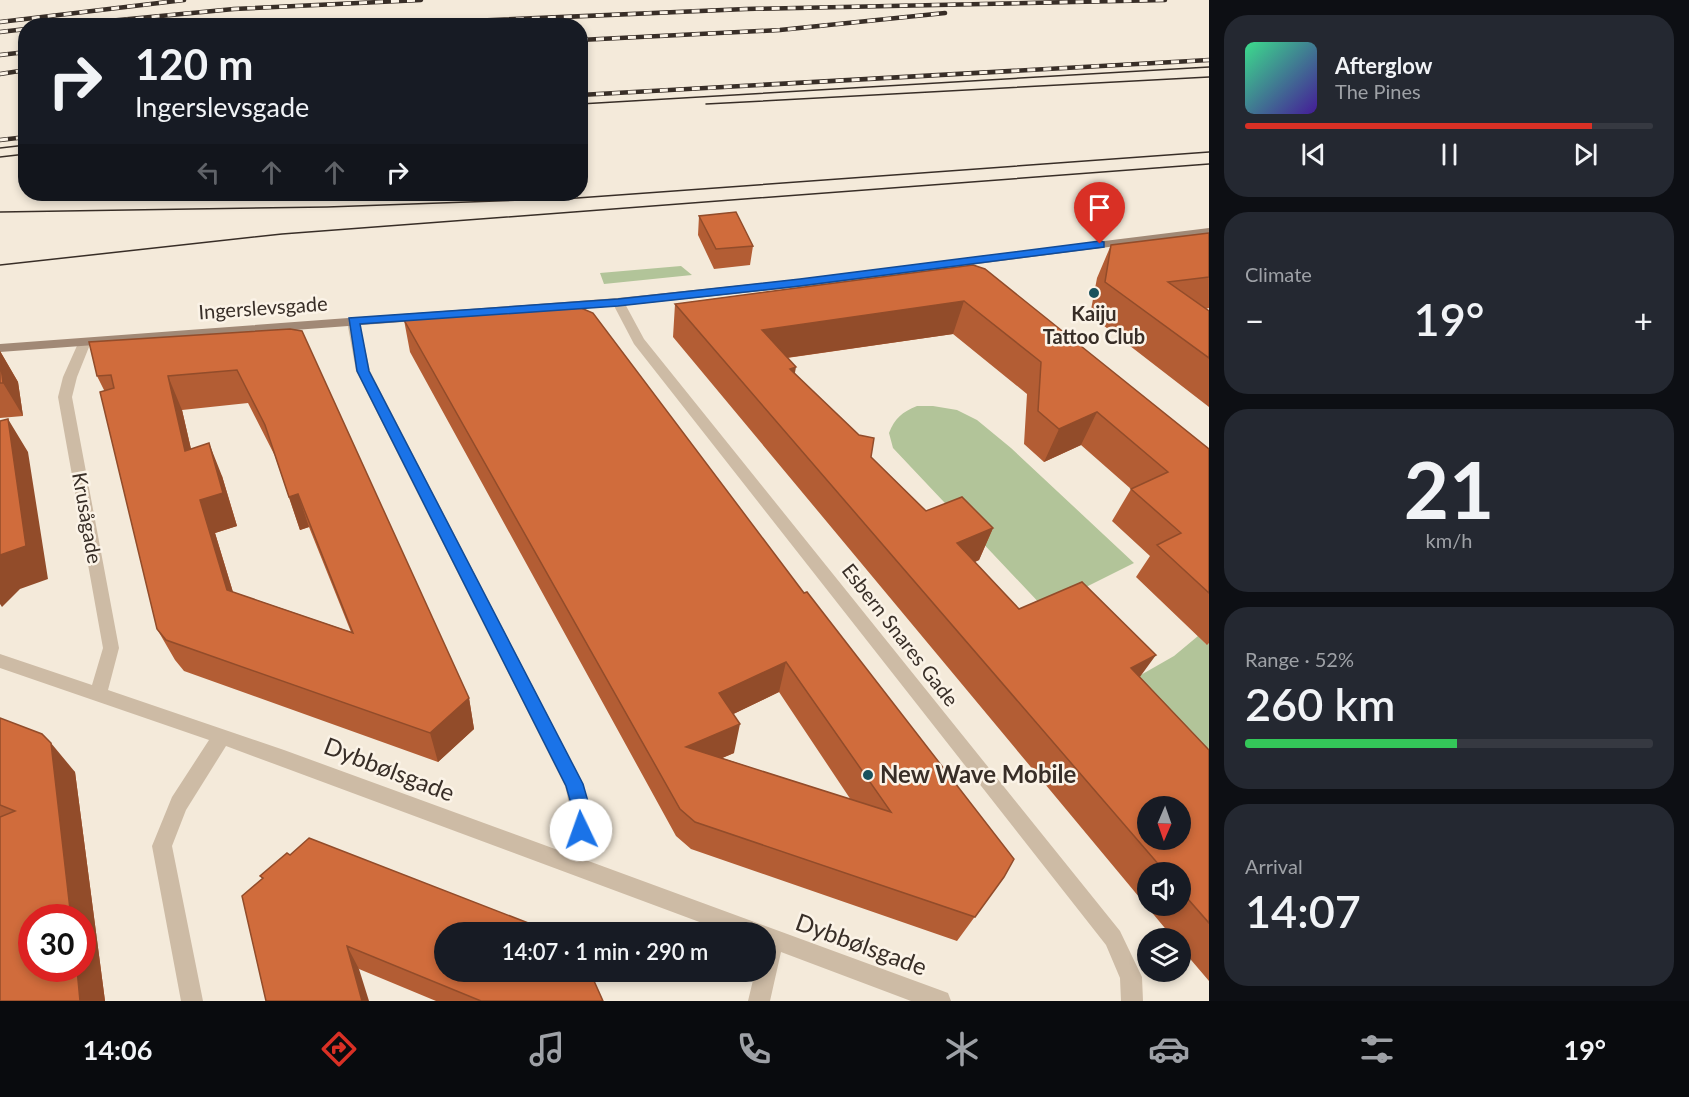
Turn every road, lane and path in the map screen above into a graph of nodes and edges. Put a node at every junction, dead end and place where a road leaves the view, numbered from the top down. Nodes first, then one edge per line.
1 (1209, 231) edge
2 (969, 261) junction
3 (988, 276) edge
4 (618, 302) junction
5 (353, 321) junction
6 (85, 342) junction
7 (0, 348) edge
8 (0, 661) edge
9 (98, 695) junction
10 (221, 738) junction
11 (571, 865) junction
12 (727, 922) edge
13 (776, 940) edge
14 (761, 982) edge
15 (192, 1001) edge
16 (759, 1001) edge
17 (940, 1001) edge
18 (1132, 1001) edge

1 - 2 street, Ingerslevsgade
2 - 3 street
2 - 4 street, Ingerslevsgade
4 - 5 street, Ingerslevsgade
4 - 18 street, Esbern Snares Gade
5 - 6 street, Ingerslevsgade
5 - 11 street
6 - 7 street, Ingerslevsgade
6 - 9 street, Krusågade
8 - 9 street, Dybbølsgade
9 - 10 street, Dybbølsgade
10 - 11 street, Dybbølsgade
10 - 15 street
11 - 12 street, Dybbølsgade
13 - 17 street, Dybbølsgade
14 - 16 street

